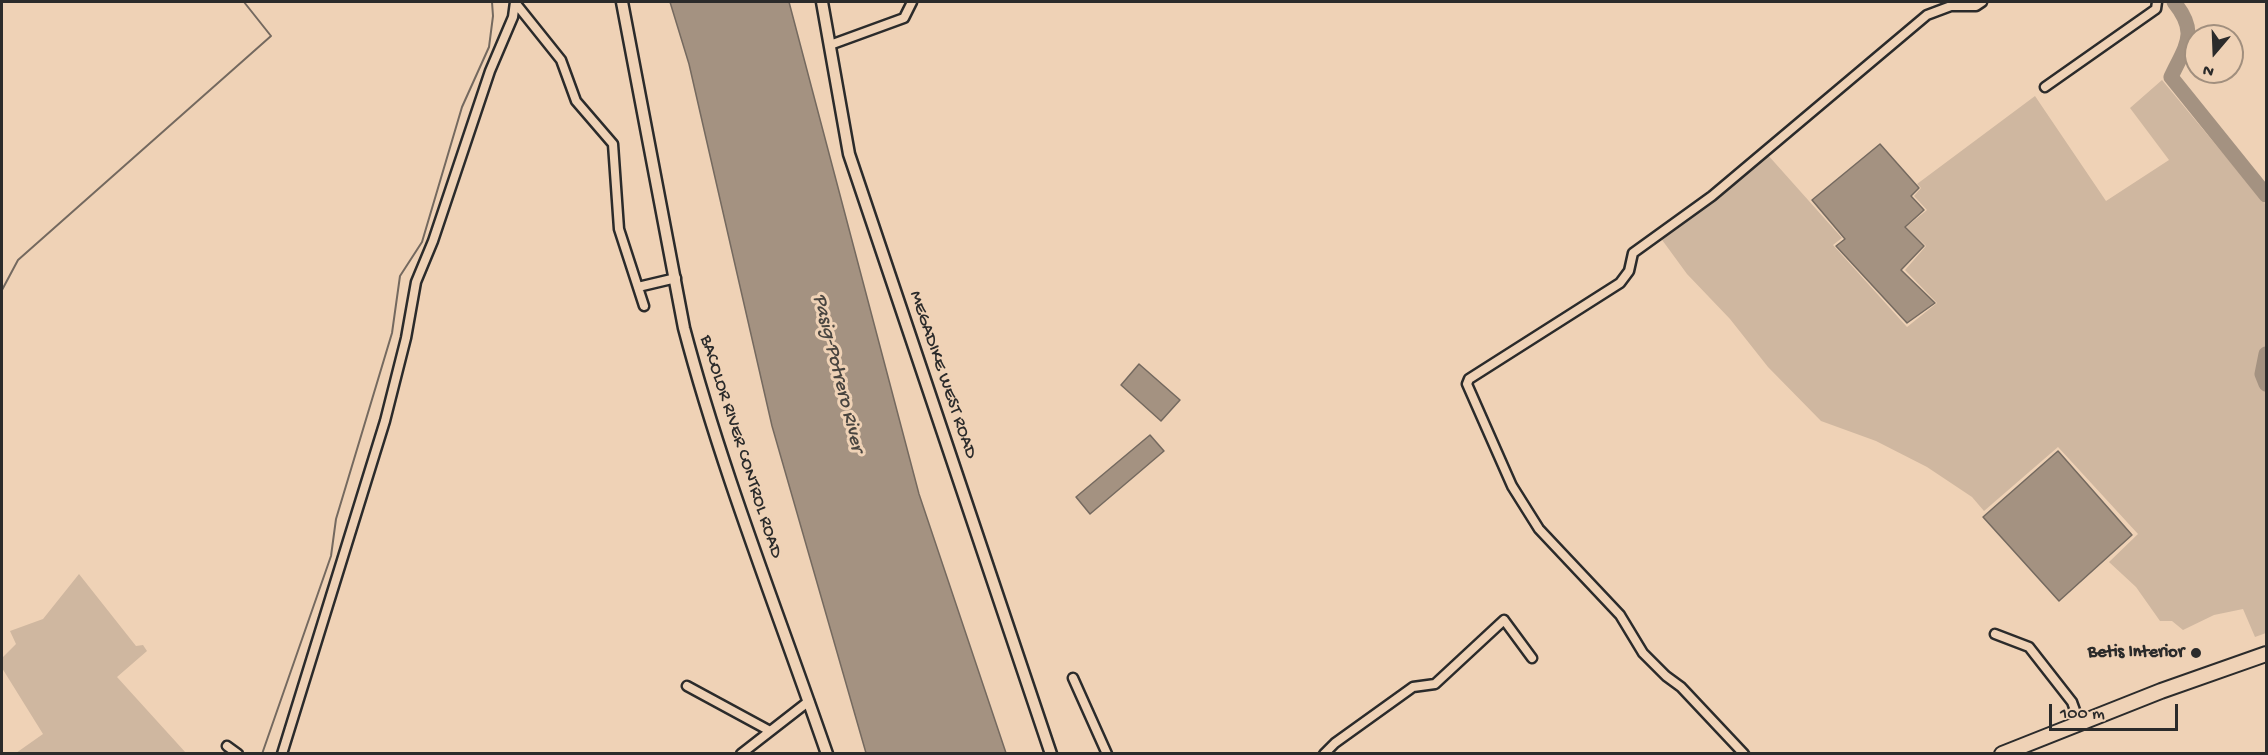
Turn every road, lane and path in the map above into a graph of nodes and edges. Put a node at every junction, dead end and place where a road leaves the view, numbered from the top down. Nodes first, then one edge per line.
1 (516, 2) edge
2 (622, 2) edge
3 (822, 2) edge
4 (912, 2) edge
5 (1982, 2) edge
6 (2157, 2) edge
7 (830, 45) junction
8 (2045, 87) dead end
9 (676, 278) junction
10 (638, 287) junction
11 (644, 306) dead end
12 (1995, 634) dead end
13 (2266, 654) edge
14 (1532, 658) dead end
15 (1073, 678) dead end
16 (687, 686) dead end
17 (809, 701) junction
18 (2080, 724) junction
19 (770, 731) junction
20 (227, 746) dead end
21 (238, 753) edge
22 (282, 753) edge
23 (741, 753) edge
24 (827, 753) edge
25 (1051, 753) edge
26 (1107, 753) edge
27 (1324, 753) edge
28 (1744, 753) edge
29 (2001, 753) edge

1 - 10 street
1 - 22 street
2 - 9 street, BACOLOR RIVER CONTROL ROAD
3 - 7 street, MEGADIKE WEST ROAD
4 - 7 street
5 - 28 street
6 - 8 street
7 - 25 street, MEGADIKE WEST ROAD
9 - 10 street
9 - 17 street, BACOLOR RIVER CONTROL ROAD
10 - 11 street
12 - 18 street
13 - 18 highway
14 - 27 street
15 - 26 street
16 - 19 street
17 - 19 street
17 - 24 street, BACOLOR RIVER CONTROL ROAD
18 - 29 highway
19 - 23 street
20 - 21 street

